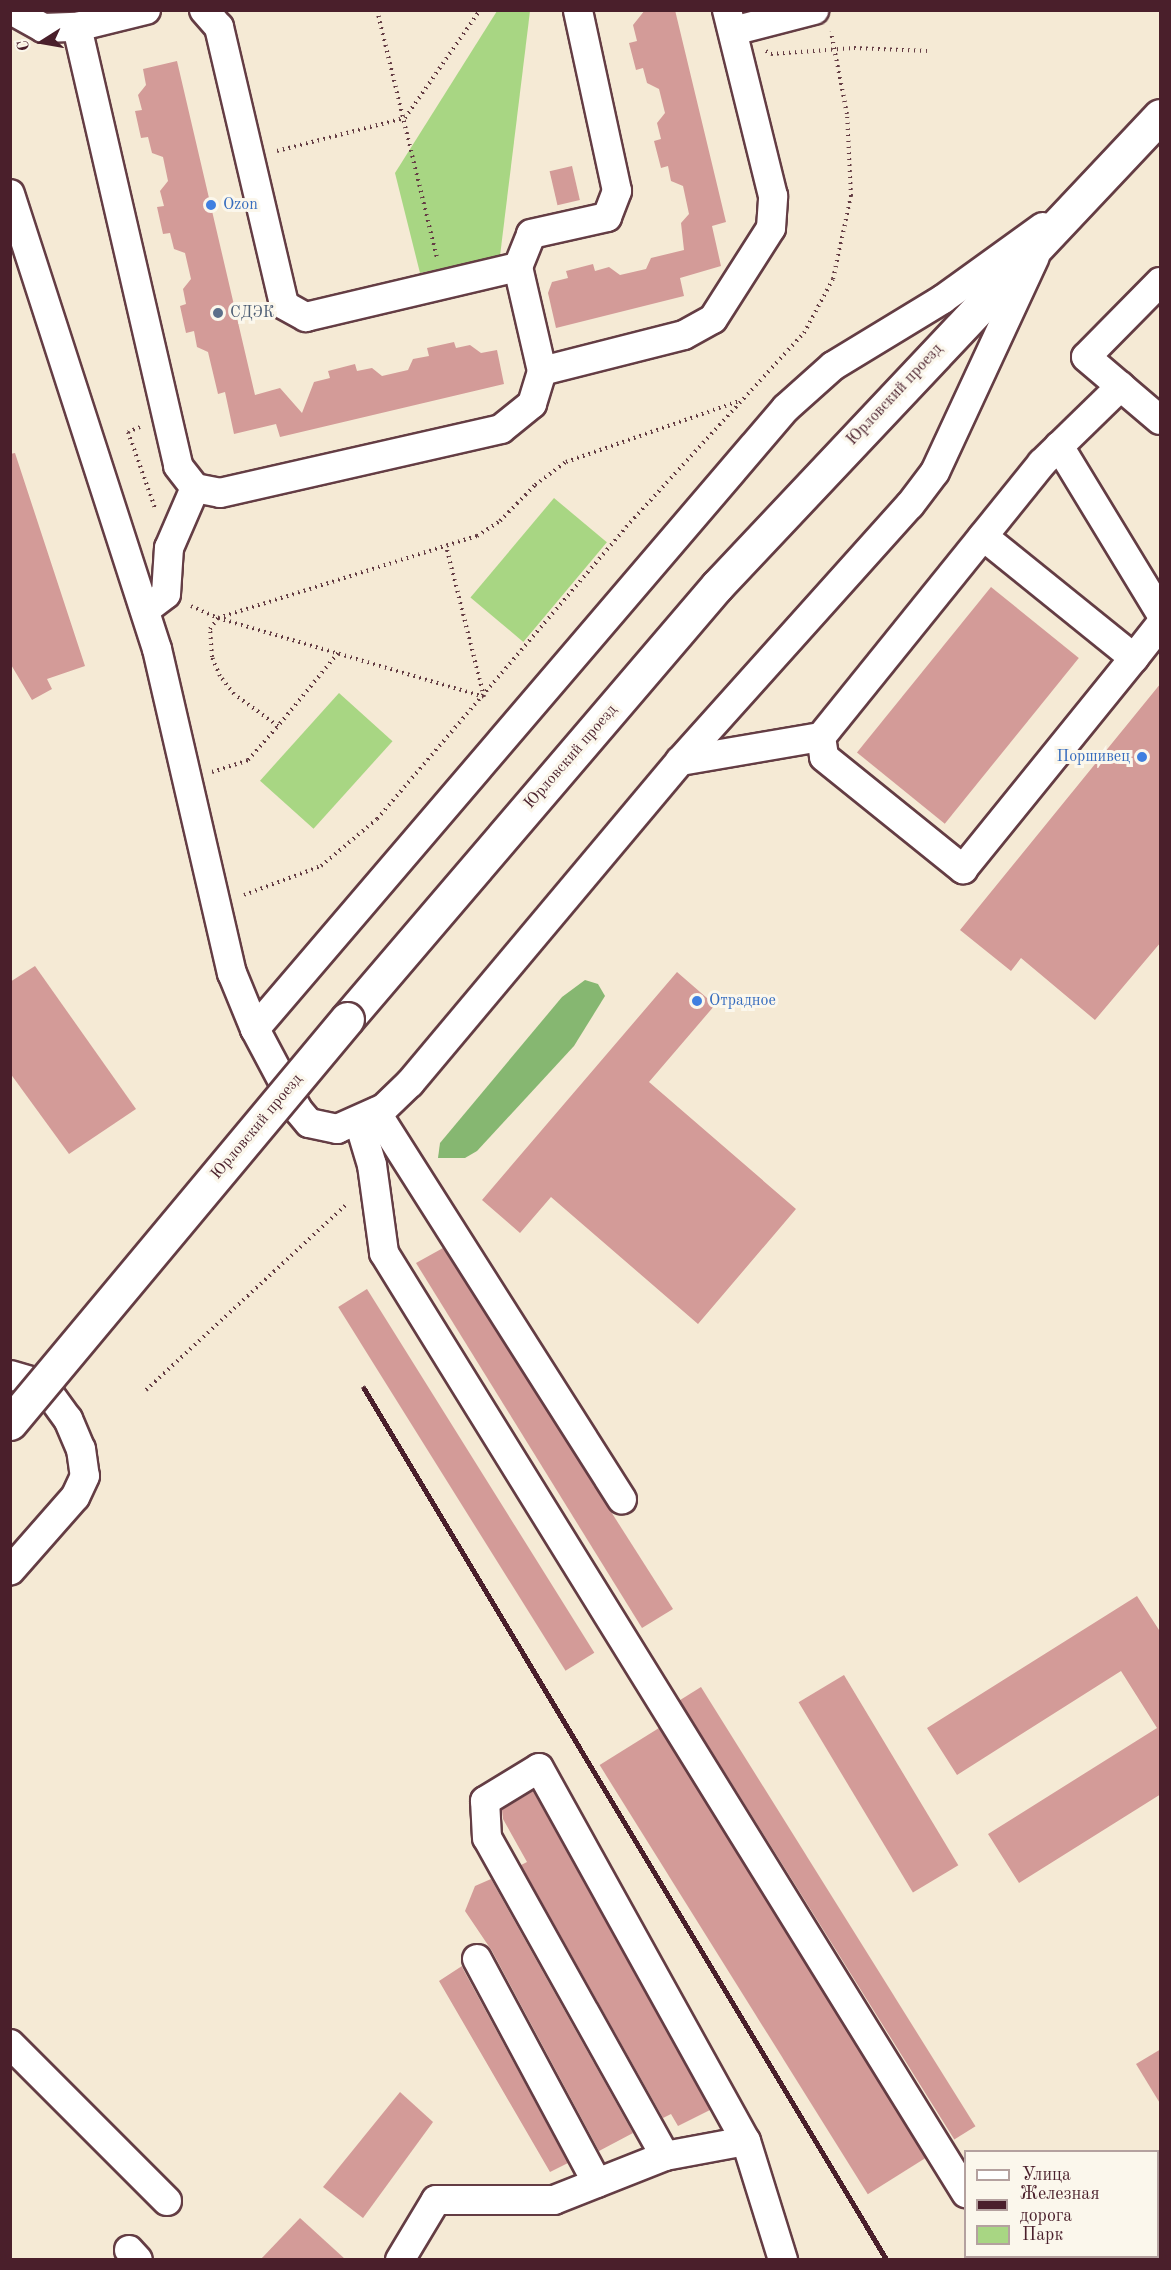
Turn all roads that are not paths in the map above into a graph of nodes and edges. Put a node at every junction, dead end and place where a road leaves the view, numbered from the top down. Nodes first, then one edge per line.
1 (12, 10) edge
2 (146, 10) edge
3 (204, 10) edge
4 (578, 10) edge
5 (823, 16) edge
6 (730, 21) edge
7 (77, 27) junction
8 (1161, 116) edge
9 (10, 194) edge
10 (1076, 203) junction
11 (1049, 232) junction
12 (518, 267) junction
13 (1161, 282) edge
14 (542, 371) junction
15 (1121, 386) junction
16 (1161, 420) edge
17 (1059, 446) junction
18 (195, 488) junction
19 (983, 536) junction
20 (155, 602) junction
21 (1161, 612) edge
22 (1161, 625) edge
23 (1134, 658) junction
24 (821, 737) junction
25 (680, 761) junction
26 (255, 1029) junction
27 (367, 1117) junction
28 (10, 1375) edge
29 (10, 1423) edge
30 (622, 1499) dead end
31 (10, 1571) edge
32 (477, 1959) dead end
33 (10, 2044) edge
34 (746, 2141) junction
35 (665, 2156) junction
36 (597, 2183) junction
37 (964, 2190) edge
38 (167, 2201) dead end
39 (400, 2259) edge
40 (783, 2259) edge

1 - 7 street
2 - 7 street
3 - 12 street
4 - 12 street
5 - 6 street
6 - 14 street
7 - 18 street
8 - 10 main road, Юрловский проезд
9 - 20 street
10 - 11 main road, Юрловский проезд
10 - 26 street
11 - 25 street
11 - 29 main road, Юрловский проезд, bridge
12 - 14 street
13 - 15 street
14 - 18 street
15 - 16 street
15 - 17 street
17 - 19 street
17 - 21 street
18 - 20 street
19 - 23 street
19 - 24 street
20 - 26 street
22 - 23 street
23 - 24 street
24 - 25 street
25 - 27 street
26 - 27 street
27 - 30 street
27 - 37 street
28 - 31 street
32 - 36 street
33 - 38 street
34 - 35 street
34 - 35 street
34 - 40 street
35 - 36 street
36 - 39 street

